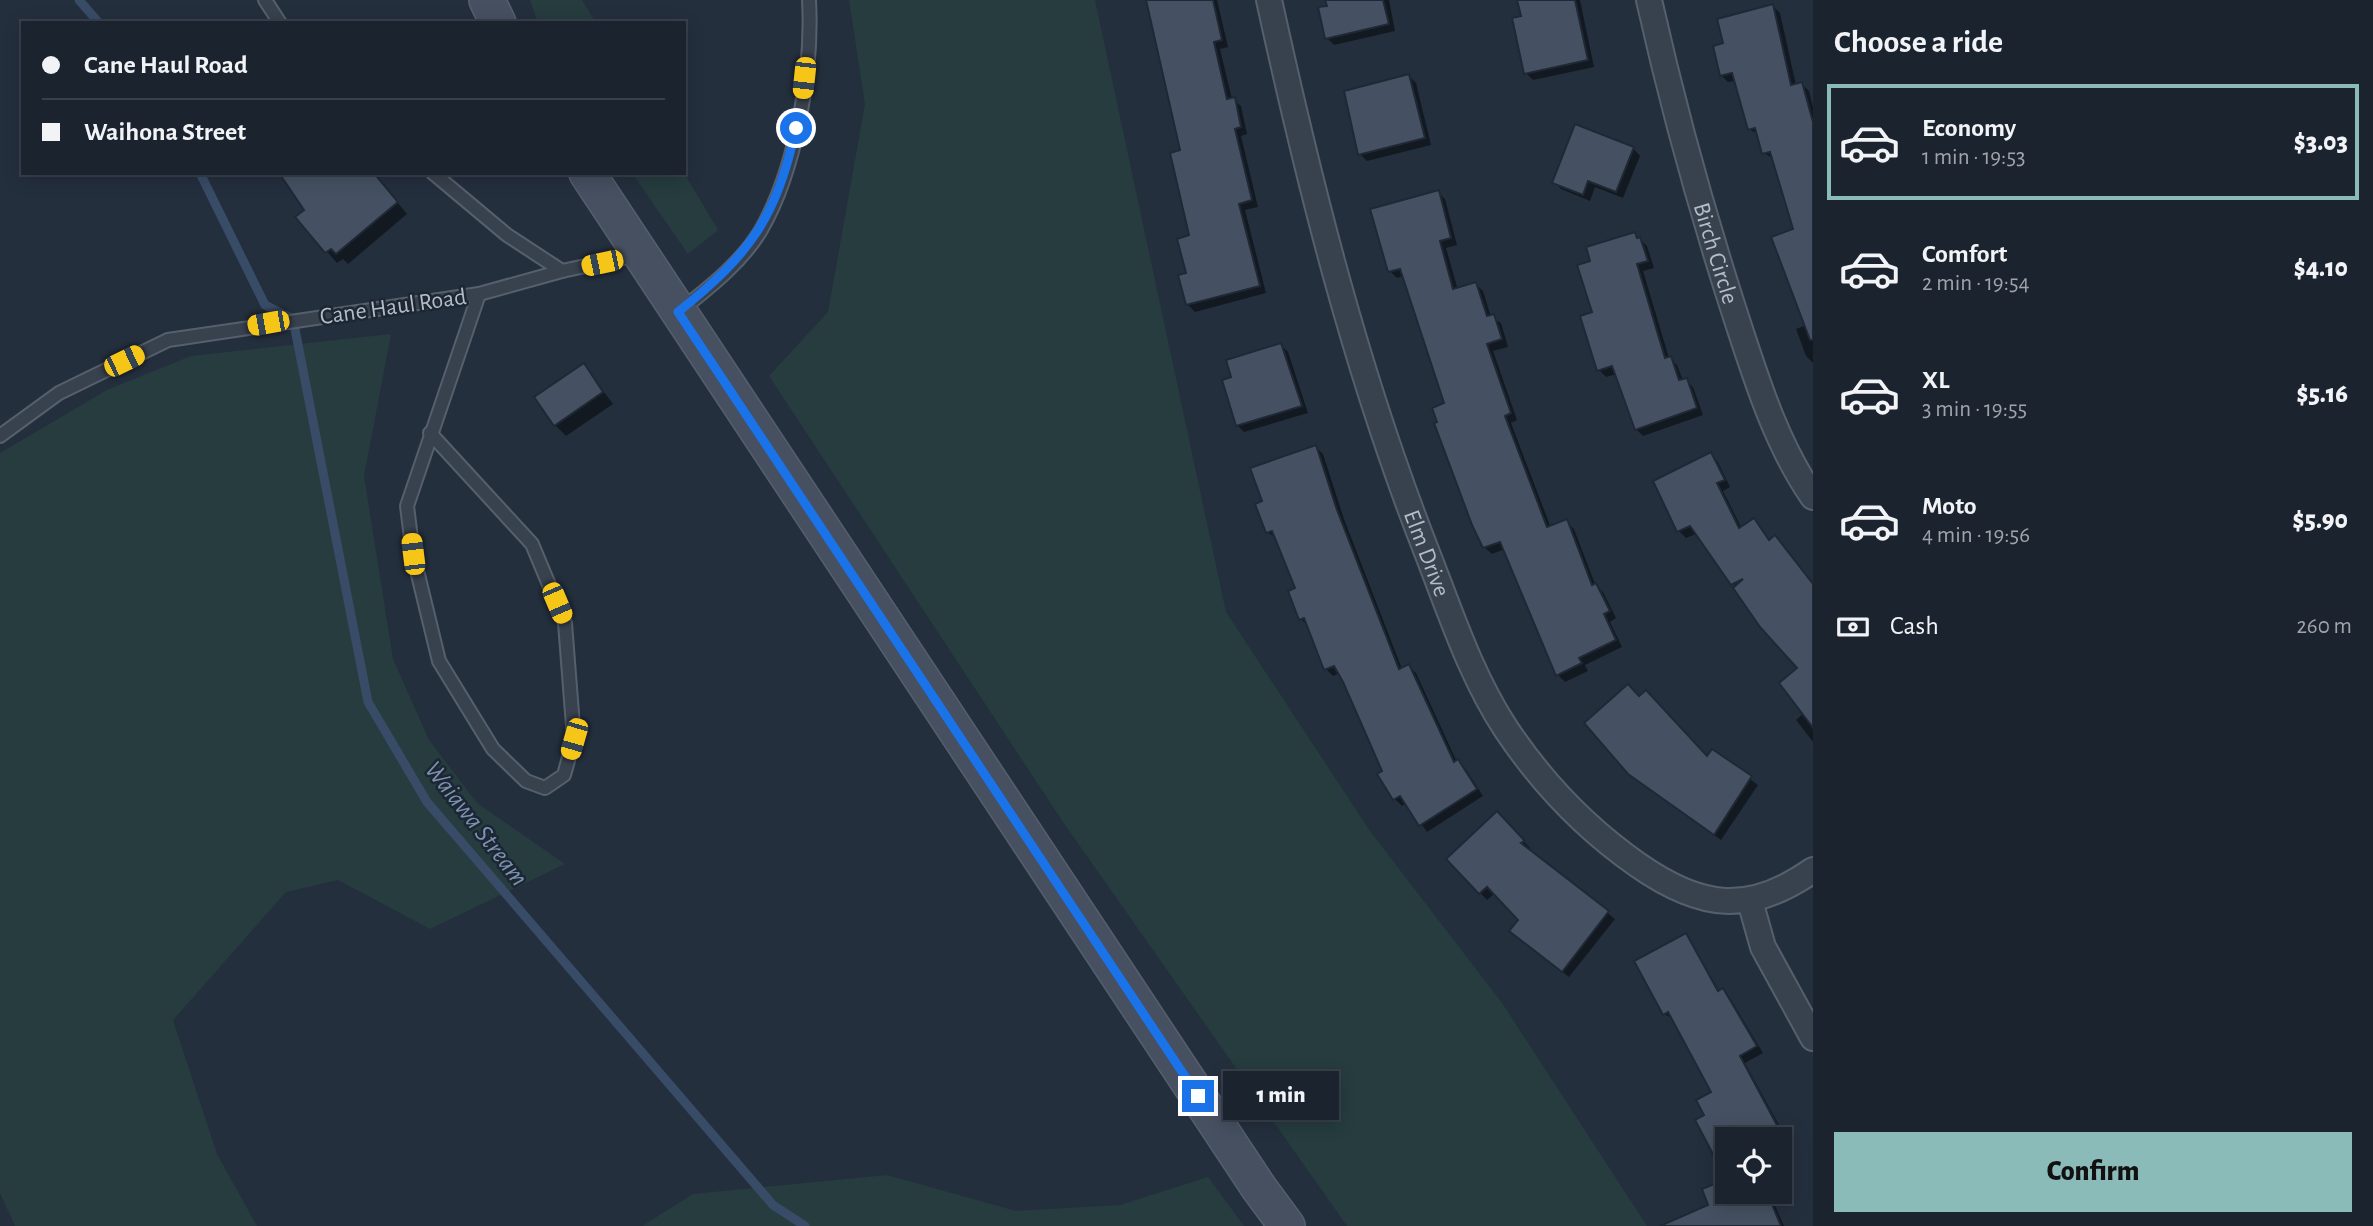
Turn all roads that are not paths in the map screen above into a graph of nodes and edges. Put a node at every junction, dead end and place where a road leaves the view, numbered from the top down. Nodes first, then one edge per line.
1 (265, 0) edge
2 (487, 0) edge
3 (809, 0) edge
4 (1269, 0) edge
5 (1649, 0) edge
6 (279, 21) edge
7 (497, 21) edge
8 (435, 175) edge
9 (588, 175) edge
10 (640, 255) junction
11 (562, 271) junction
12 (479, 294) junction
13 (678, 312) junction
14 (430, 433) junction
15 (0, 436) edge
16 (1813, 497) edge
17 (1813, 870) edge
18 (1750, 901) junction
19 (1813, 1038) edge
20 (1287, 1226) edge

1 - 6 lane
2 - 7 street
3 - 13 lane
4 - 18 street, Elm Drive
5 - 16 street, Birch Circle
8 - 11 lane
9 - 10 street
10 - 11 lane, Cane Haul Road
10 - 13 street
11 - 12 lane, Cane Haul Road
12 - 14 lane
12 - 15 lane, Cane Haul Road
13 - 20 street
14 - 14 lane
17 - 18 street, Elm Drive
18 - 19 street

